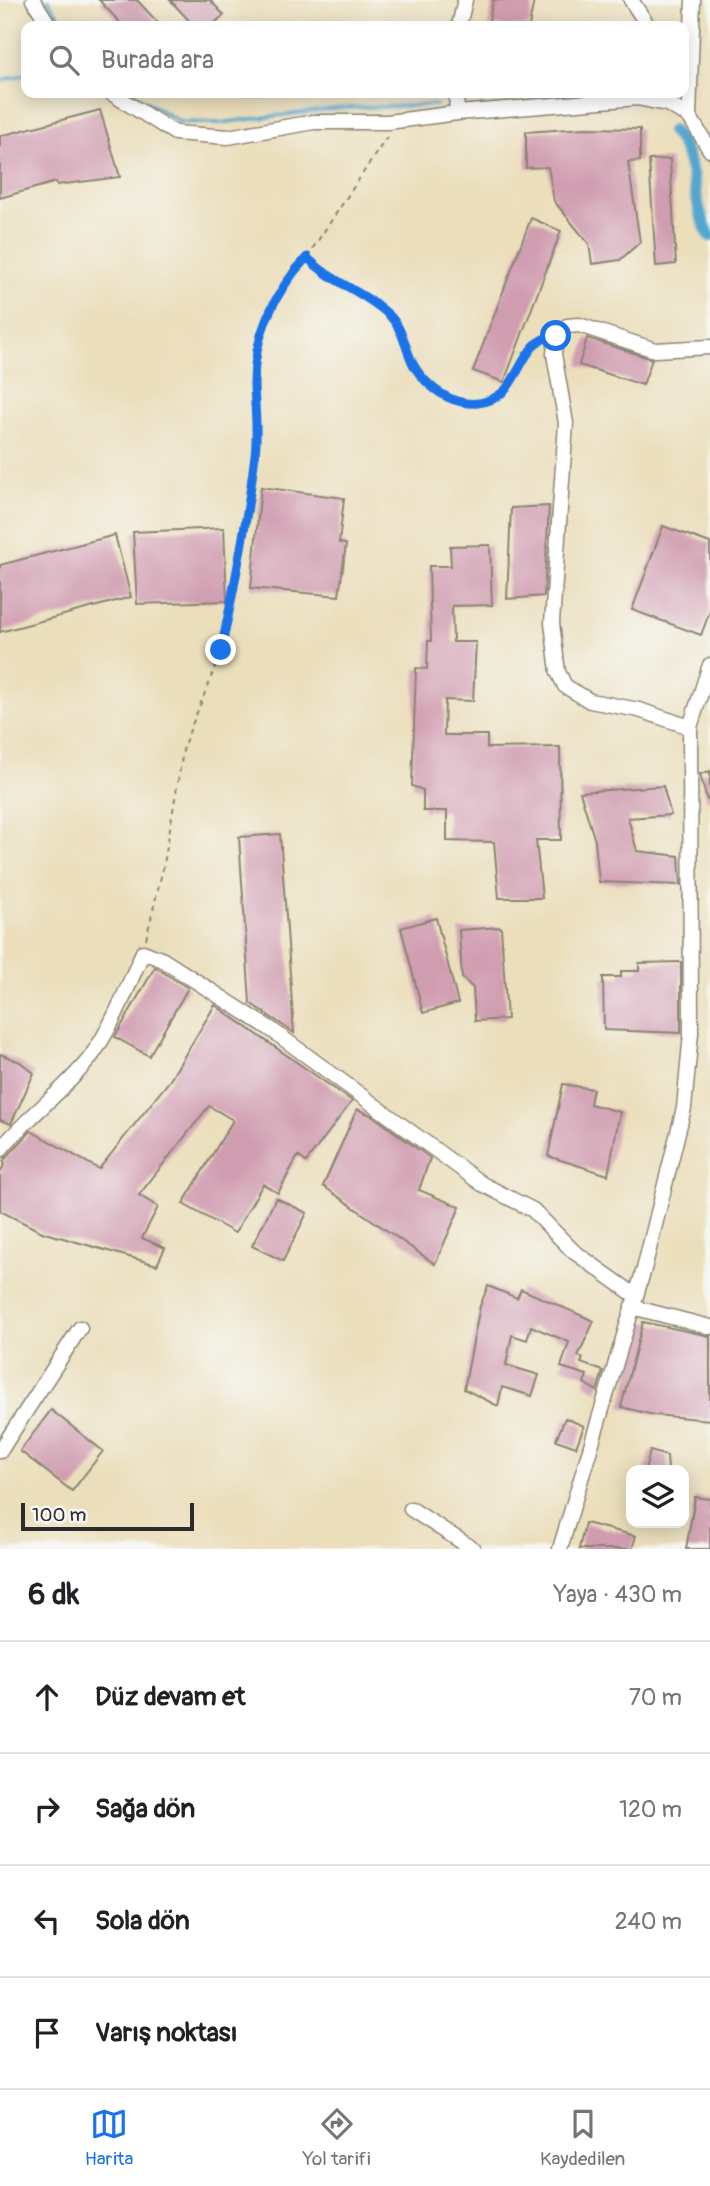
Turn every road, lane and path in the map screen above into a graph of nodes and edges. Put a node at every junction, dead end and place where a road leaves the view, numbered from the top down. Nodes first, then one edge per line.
1 (33, 0) edge
2 (465, 0) edge
3 (631, 0) edge
4 (693, 0) edge
5 (47, 21) edge
6 (460, 21) edge
7 (645, 21) edge
8 (119, 98) edge
9 (456, 98) edge
10 (666, 98) edge
11 (457, 113) junction
12 (689, 116) junction
13 (388, 122) junction
14 (710, 150) edge
15 (307, 257) junction
16 (556, 336) junction
17 (710, 347) edge
18 (710, 665) edge
19 (690, 727) junction
20 (142, 952) junction
21 (0, 1150) edge
22 (634, 1301) junction
23 (710, 1327) edge
24 (80, 1328) dead end
25 (0, 1451) edge
26 (411, 1509) dead end
27 (473, 1549) edge
28 (560, 1549) edge

1 - 5 street
2 - 6 street
3 - 7 street
4 - 12 street
8 - 13 street
9 - 11 street
10 - 11 street
10 - 12 street
11 - 13 street
12 - 14 street
13 - 15 path
15 - 16 path
15 - 20 path
16 - 17 street
16 - 19 street
18 - 19 street
19 - 22 street
20 - 21 street
20 - 22 street
22 - 23 street
22 - 28 street
24 - 25 street
26 - 27 street

